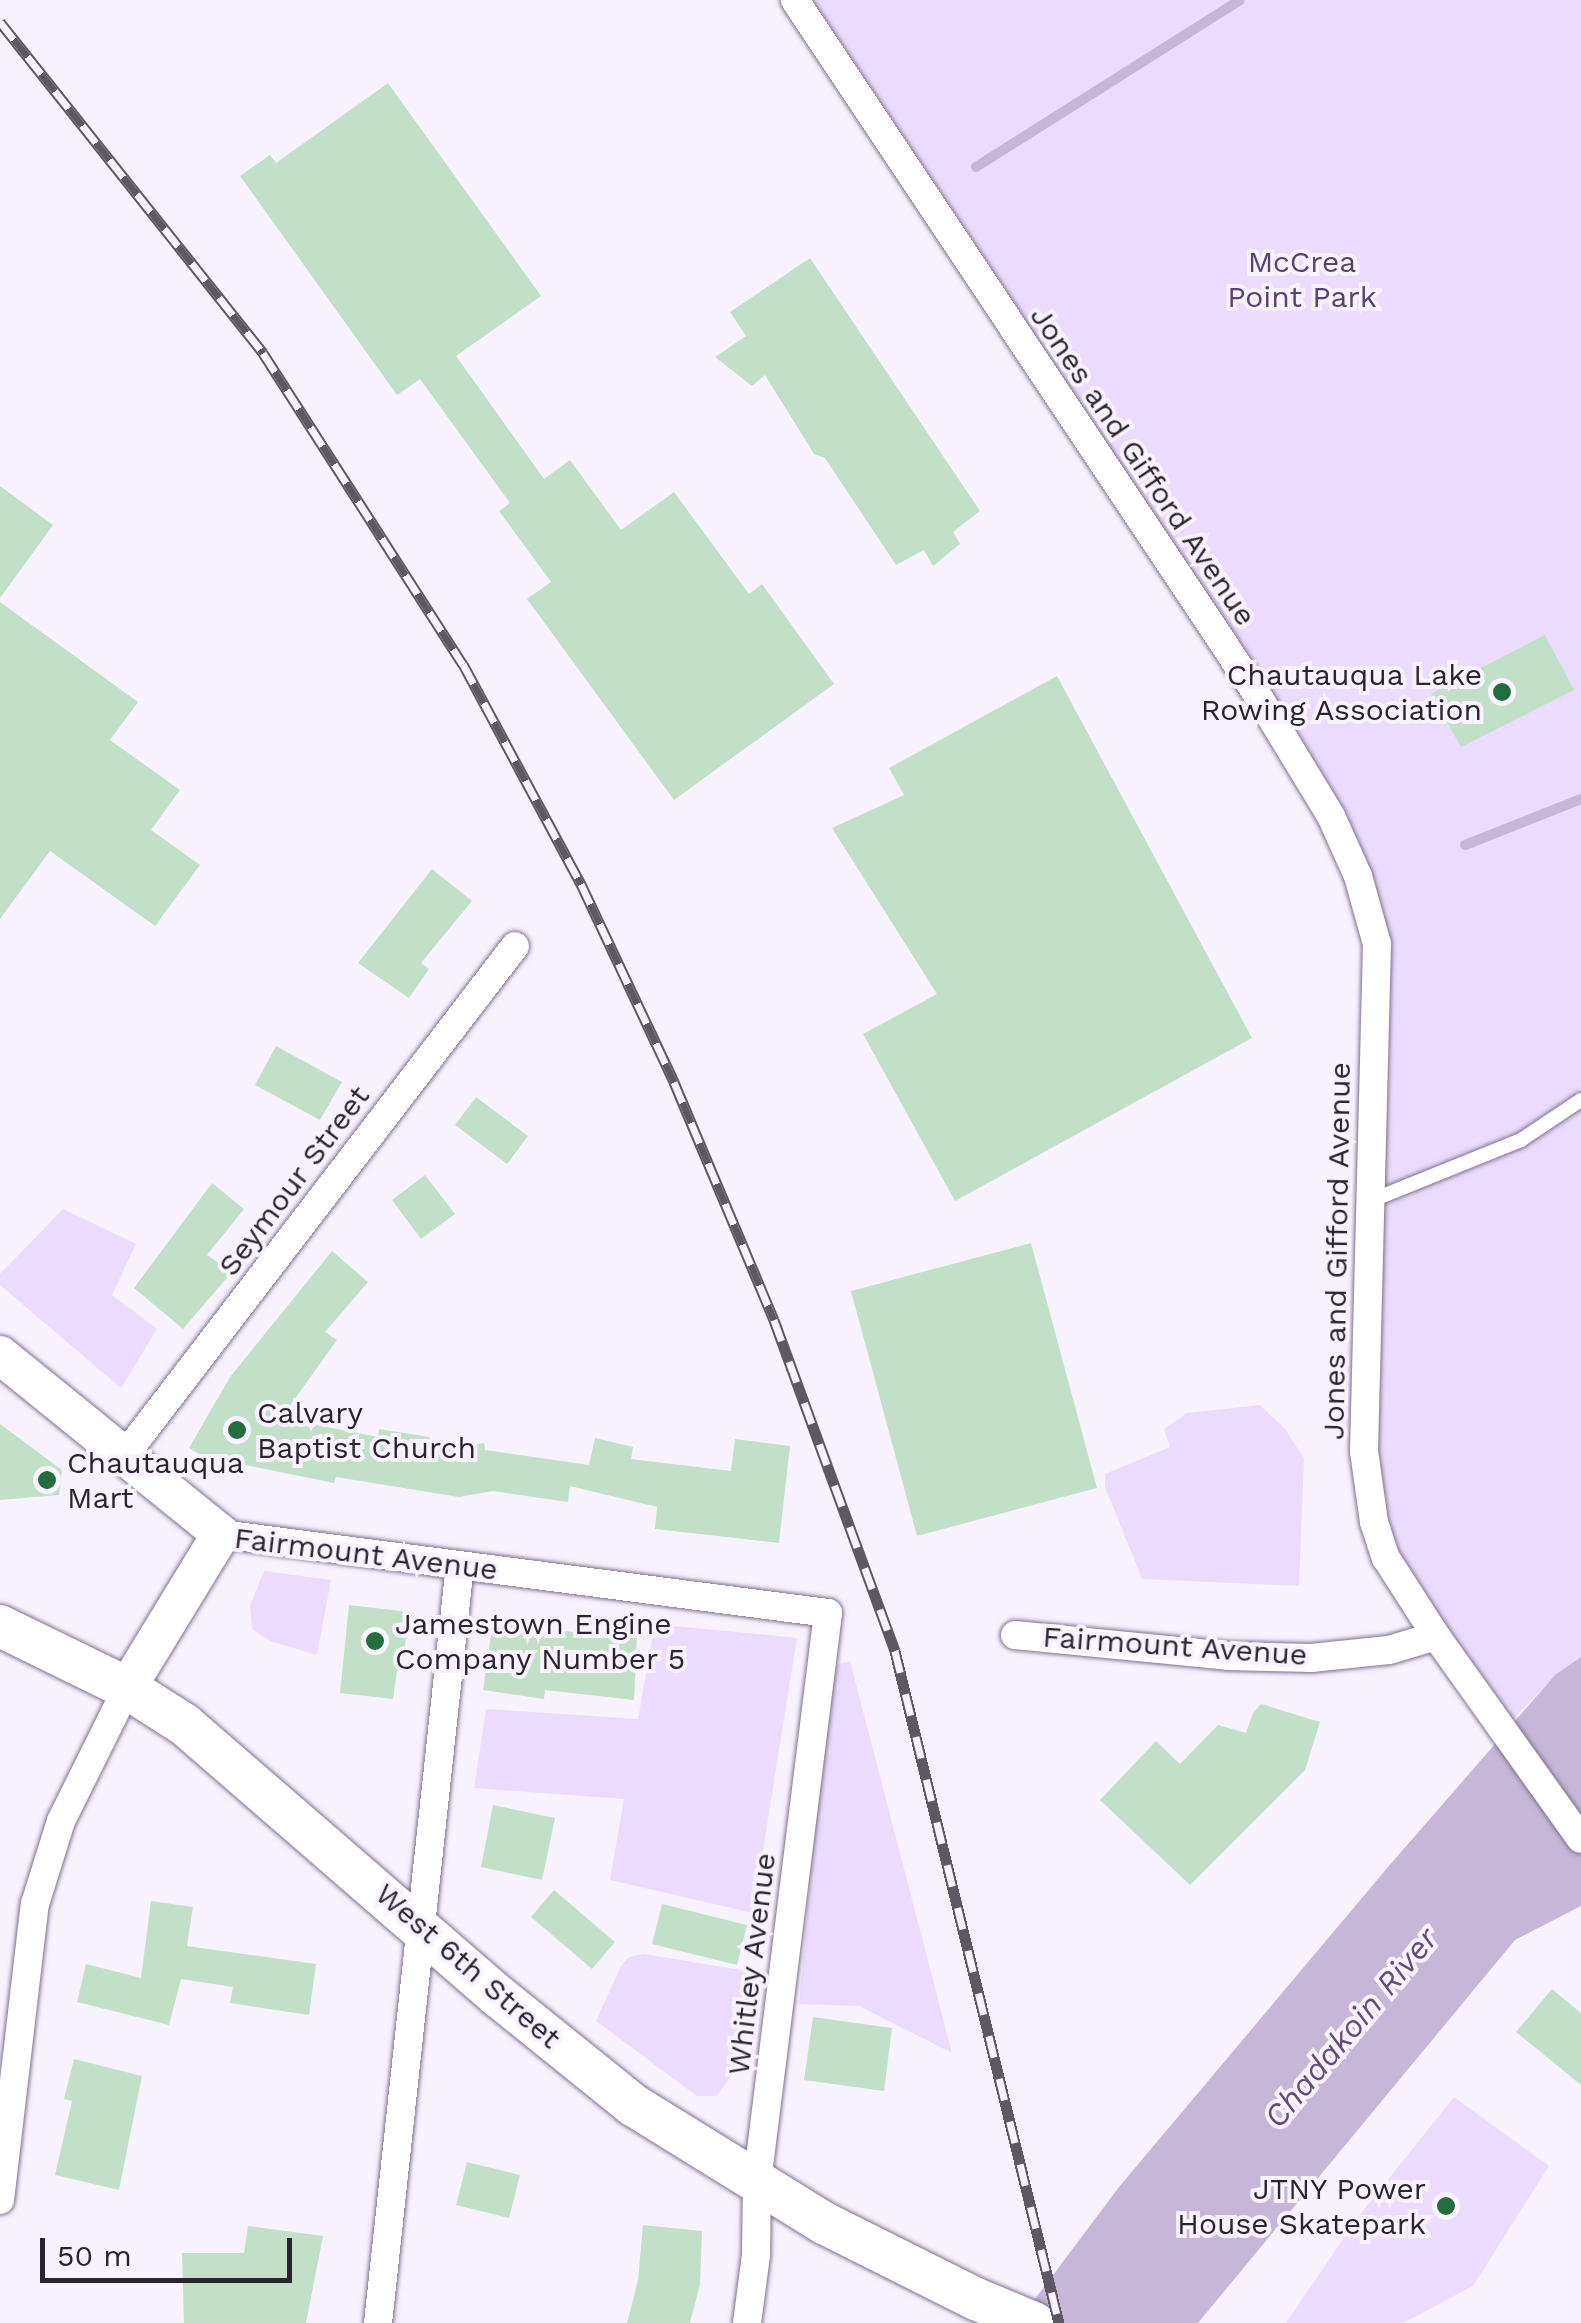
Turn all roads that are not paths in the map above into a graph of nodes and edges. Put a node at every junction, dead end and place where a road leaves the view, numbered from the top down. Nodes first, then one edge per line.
1 (794, 0) edge
2 (515, 946) dead end
3 (1581, 1100) edge
4 (1370, 1202) junction
5 (0, 1355) edge
6 (125, 1456) junction
7 (221, 1534) junction
8 (460, 1565) junction
9 (828, 1613) joint
10 (0, 1626) edge
11 (1015, 1635) dead end
12 (1436, 1636) junction
13 (128, 1688) junction
14 (1581, 1840) edge
15 (420, 1925) junction
16 (757, 2182) junction
17 (0, 2200) edge
18 (378, 2323) edge
19 (747, 2323) edge
20 (1034, 2323) edge

1 - 4 street, Jones and Gifford Avenue
2 - 6 street, Seymour Street
3 - 4 lane
4 - 12 street, Jones and Gifford Avenue
5 - 6 street
6 - 7 street
7 - 8 street, Fairmount Avenue
7 - 13 street, Fairmount Avenue
8 - 9 street, Fairmount Avenue
8 - 15 street
9 - 16 street, Whitley Avenue
10 - 13 main road
11 - 12 street, Fairmount Avenue
12 - 14 street
13 - 15 main road, West 6th Street
13 - 17 street
15 - 16 main road, West 6th Street
15 - 18 street
16 - 19 street, Whitley Avenue
16 - 20 main road, West 6th Street

